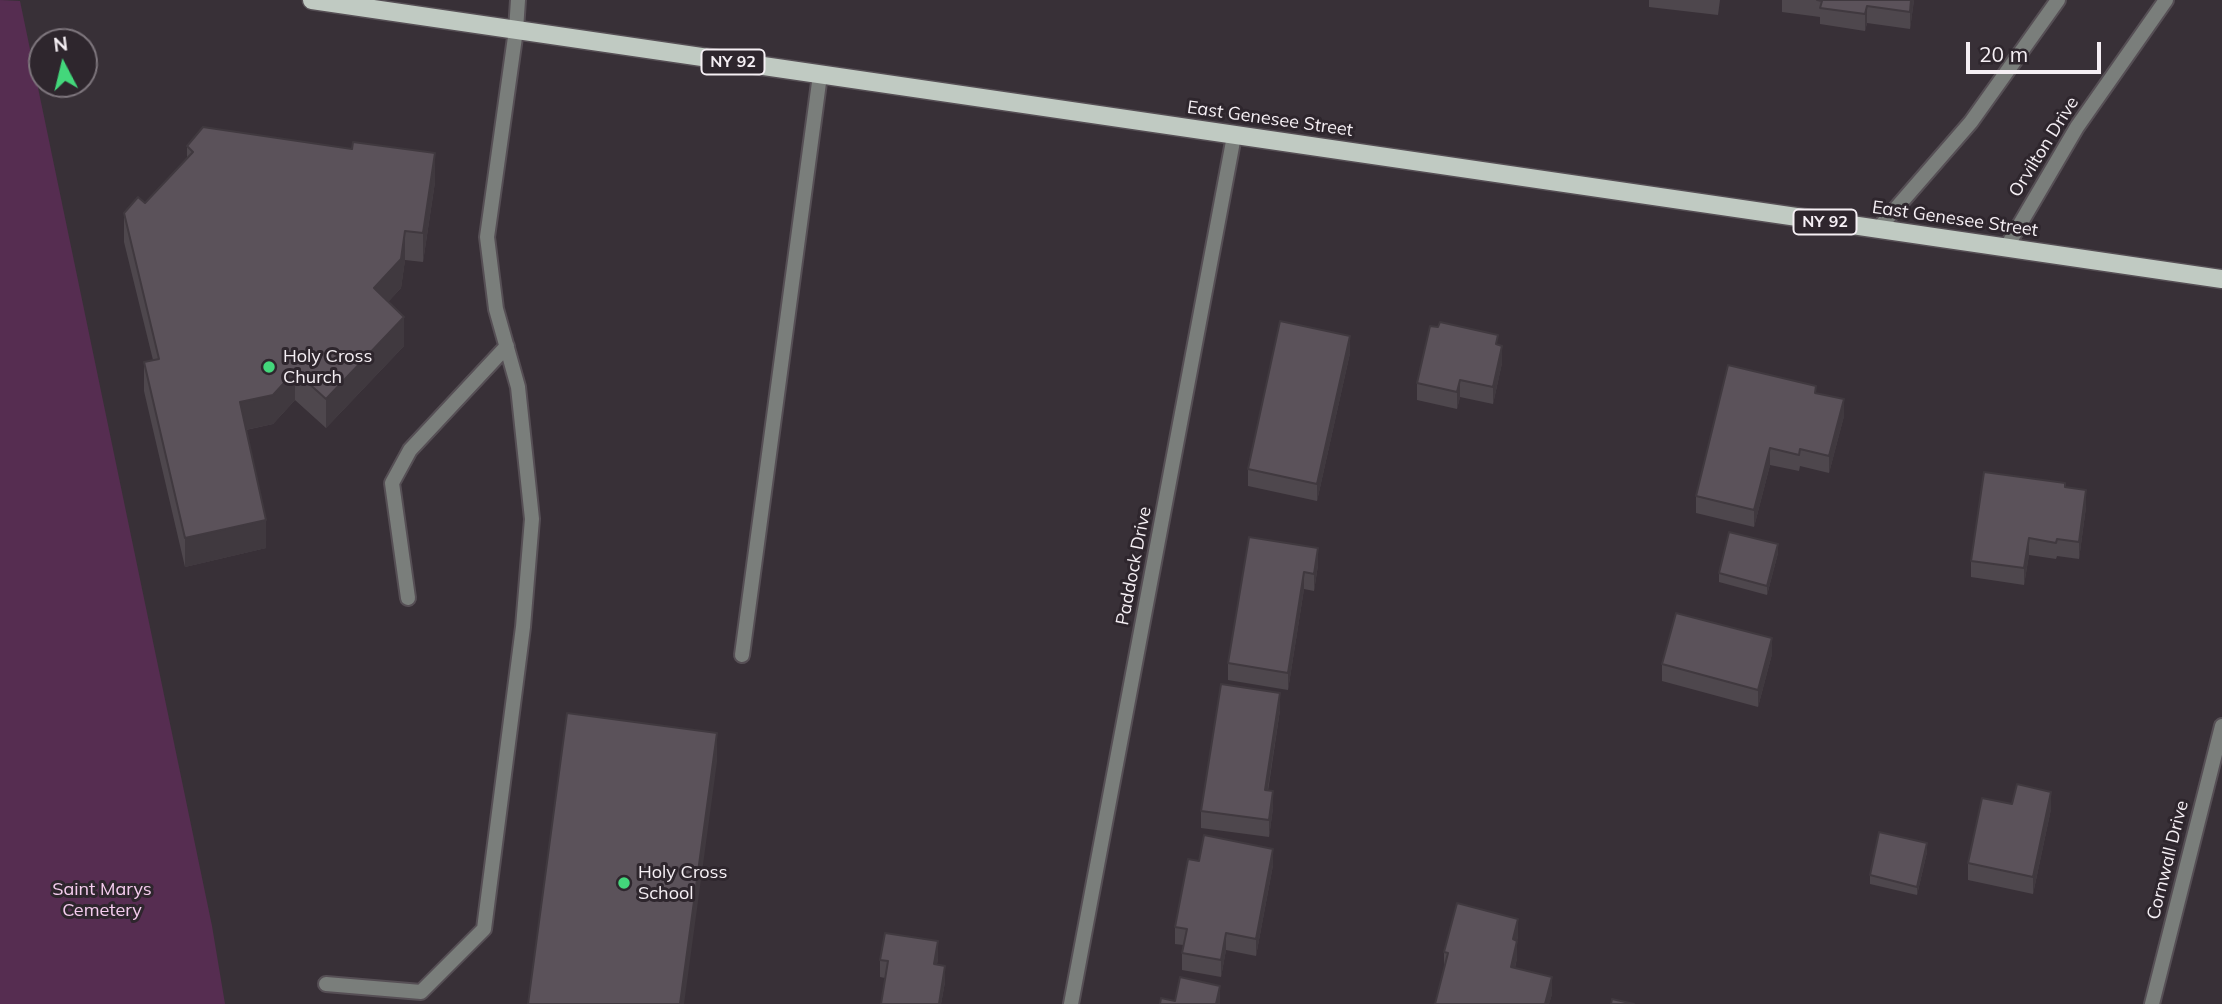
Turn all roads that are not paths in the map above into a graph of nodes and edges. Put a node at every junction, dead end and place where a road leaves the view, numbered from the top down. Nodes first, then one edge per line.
1 (312, 0) edge
2 (518, 0) edge
3 (2058, 0) edge
4 (2166, 0) edge
5 (516, 30) junction
6 (820, 75) junction
7 (1234, 135) junction
8 (1878, 229) junction
9 (2006, 248) junction
10 (2222, 279) edge
11 (507, 346) junction
12 (408, 598) dead end
13 (742, 655) dead end
14 (2222, 726) edge
15 (326, 984) dead end
16 (1071, 1004) edge
17 (2152, 1004) edge

1 - 5 main road, East Genesee Street / NY 92
2 - 5 street
3 - 8 street
4 - 9 street, Orvilton Drive
5 - 6 main road, East Genesee Street / NY 92
5 - 11 street
6 - 7 main road, East Genesee Street / NY 92
6 - 13 street
7 - 8 main road, East Genesee Street / NY 92
7 - 16 street, Paddock Drive
8 - 9 main road, East Genesee Street / NY 92
9 - 10 main road, East Genesee Street / NY 92
11 - 12 street
11 - 15 street
14 - 17 street, Cornwall Drive

